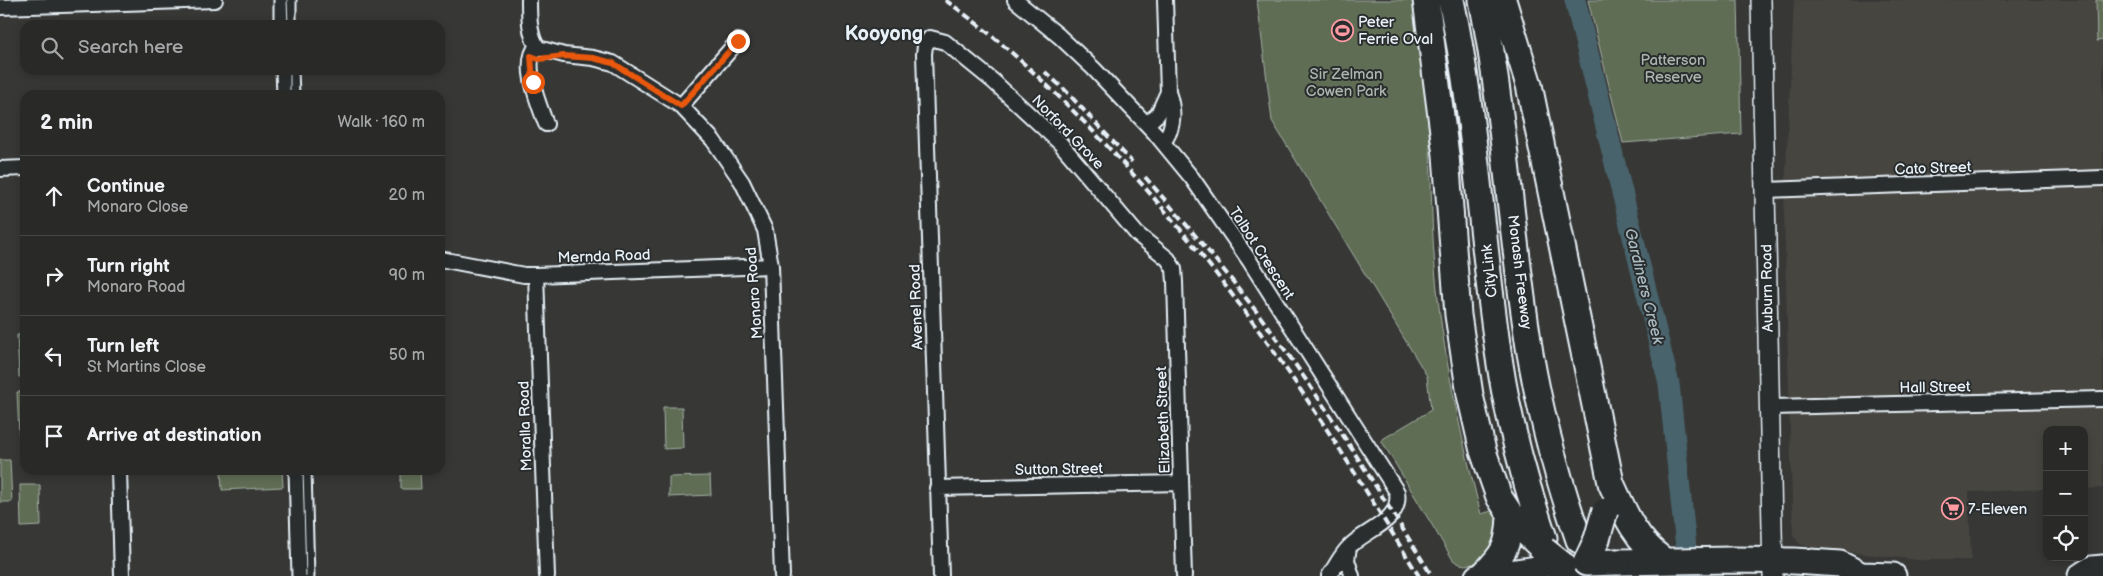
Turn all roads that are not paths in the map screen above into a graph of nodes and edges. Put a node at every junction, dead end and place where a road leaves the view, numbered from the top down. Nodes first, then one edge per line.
1 (215, 0) edge
2 (285, 0) edge
3 (529, 0) edge
4 (1014, 0) edge
5 (1166, 0) edge
6 (1426, 0) edge
7 (1451, 0) edge
8 (1482, 0) edge
9 (1503, 0) edge
10 (1761, 0) edge
11 (0, 7) edge
12 (286, 20) edge
13 (930, 38) joint
14 (738, 41) dead end
15 (534, 51) junction
16 (287, 75) edge
17 (288, 90) edge
18 (1168, 92) junction
19 (681, 106) junction
20 (546, 124) dead end
21 (1147, 124) junction
22 (1163, 142) junction
23 (20, 168) edge
24 (0, 169) edge
25 (2103, 178) edge
26 (1765, 190) junction
27 (445, 260) edge
28 (1171, 264) joint
29 (771, 266) junction
30 (536, 275) junction
31 (2103, 399) edge
32 (1769, 407) junction
33 (119, 475) edge
34 (300, 475) edge
35 (1181, 483) junction
36 (938, 488) junction
37 (1615, 512) junction
38 (1526, 529) junction
39 (1349, 546) junction
40 (1663, 560) junction
41 (1578, 566) edge
42 (1773, 568) edge
43 (2103, 568) edge
44 (1478, 575) edge
45 (1860, 575) edge
46 (122, 576) edge
47 (303, 576) edge
48 (547, 576) edge
49 (782, 576) edge
50 (941, 576) edge
51 (1184, 576) edge
52 (1329, 576) edge
53 (1352, 576) edge
54 (1893, 576) edge
55 (2081, 576) edge

1 - 11 street
2 - 12 main road
3 - 15 street
4 - 21 street, Talbot Crescent
5 - 18 street
6 - 38 highway
7 - 38 highway, CityLink
8 - 41 highway, Monash Freeway
9 - 37 highway
10 - 26 main road, Auburn Road
13 - 28 street, Norford Grove
13 - 36 street, Avenel Road
14 - 19 street
15 - 19 street, Monaro Road
15 - 20 street
16 - 17 main road
18 - 21 street
18 - 22 street
19 - 29 street, Monaro Road
21 - 22 street, Talbot Crescent
22 - 39 street, Talbot Crescent
23 - 24 street
25 - 26 street, Cato Street
26 - 32 main road, Auburn Road
27 - 30 street, Mernda Road
28 - 35 street, Elizabeth Street
29 - 30 street, Mernda Road
29 - 49 street, Monaro Road
30 - 48 street, Moralla Road
31 - 32 street, Hall Street
32 - 42 main road, Auburn Road
33 - 46 street
34 - 47 main road
35 - 36 street, Sutton Street
35 - 51 street, Elizabeth Street
36 - 50 street, Avenel Road
37 - 40 highway
37 - 41 highway, bridge
38 - 41 highway, bridge
38 - 44 highway
39 - 52 street, Talbot Crescent
39 - 53 street
40 - 41 highway, bridge
40 - 42 highway
41 - 44 main road, bridge
42 - 45 highway
43 - 55 highway
45 - 54 highway

